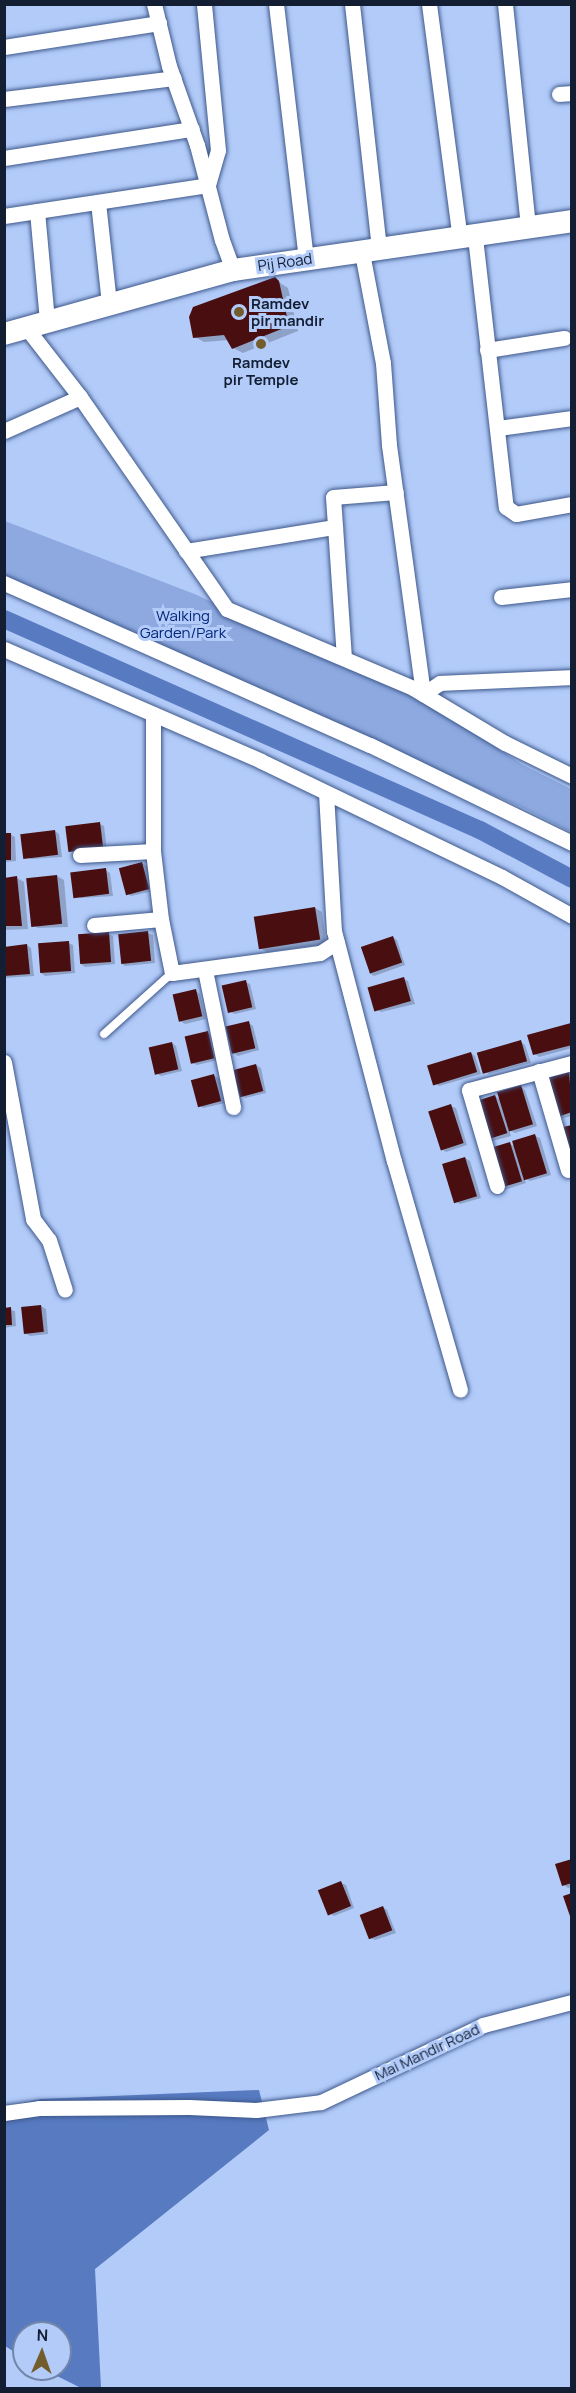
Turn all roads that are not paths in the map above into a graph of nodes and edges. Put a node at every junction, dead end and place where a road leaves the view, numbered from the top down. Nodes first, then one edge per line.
1 (154, 4) edge
2 (204, 4) edge
3 (276, 4) edge
4 (352, 4) edge
5 (429, 4) edge
6 (505, 4) edge
7 (159, 23) junction
8 (4, 47) edge
9 (174, 78) junction
10 (4, 99) edge
11 (192, 129) junction
12 (4, 158) edge
13 (208, 185) junction
14 (98, 202) junction
15 (37, 211) junction
16 (4, 216) edge
17 (572, 221) edge
18 (528, 228) junction
19 (467, 238) junction
20 (370, 251) junction
21 (306, 259) junction
22 (233, 270) junction
23 (109, 303) junction
24 (25, 327) edge
25 (564, 338) dead end
26 (487, 350) junction
27 (80, 397) junction
28 (572, 418) edge
29 (498, 428) junction
30 (4, 431) edge
31 (396, 492) junction
32 (572, 504) edge
33 (334, 527) junction
34 (186, 550) junction
35 (4, 584) edge
36 (572, 589) edge
37 (501, 597) dead end
38 (4, 649) edge
39 (344, 658) junction
40 (572, 677) edge
41 (423, 693) junction
42 (153, 714) junction
43 (572, 776) edge
44 (326, 793) junction
45 (572, 843) edge
46 (153, 851) junction
47 (80, 855) dead end
48 (572, 916) edge
49 (161, 919) junction
50 (94, 925) dead end
51 (337, 942) junction
52 (205, 970) junction
53 (172, 973) junction
54 (104, 1034) dead end
55 (4, 1062) edge
56 (572, 1063) edge
57 (539, 1071) junction
58 (233, 1107) dead end
59 (568, 1170) dead end
60 (497, 1186) dead end
61 (65, 1290) dead end
62 (460, 1390) dead end
63 (572, 2002) edge
64 (4, 2114) edge

1 - 7 street
2 - 13 street
3 - 21 street
4 - 20 street
5 - 19 street
6 - 18 street
7 - 8 street
7 - 9 street
9 - 10 street
9 - 11 street
11 - 12 street
11 - 13 street
13 - 14 street
13 - 22 street
14 - 15 street
14 - 23 street
15 - 16 street
15 - 24 street
17 - 18 main road, Pij Road
18 - 19 main road, Pij Road
19 - 20 main road, Pij Road
19 - 26 street
20 - 21 main road, Pij Road
20 - 31 street
21 - 22 main road, Pij Road
22 - 23 main road, Pij Road
23 - 24 main road, Pij Road
24 - 27 street
25 - 26 street
26 - 29 street
27 - 30 street
27 - 34 street
28 - 29 street
29 - 32 street
31 - 33 street
31 - 41 street
33 - 34 street
33 - 39 street
34 - 39 street
35 - 45 street
36 - 37 street
38 - 42 street
39 - 41 street
40 - 41 street
41 - 43 street
42 - 44 street
42 - 46 street
44 - 48 street
44 - 51 street
46 - 47 street
46 - 49 street
49 - 50 street
49 - 53 street
51 - 52 street
51 - 62 street
52 - 53 street
52 - 58 street
53 - 54 lane
55 - 61 street
56 - 57 street
57 - 59 street
57 - 60 street
63 - 64 street, Mai Mandir Road

